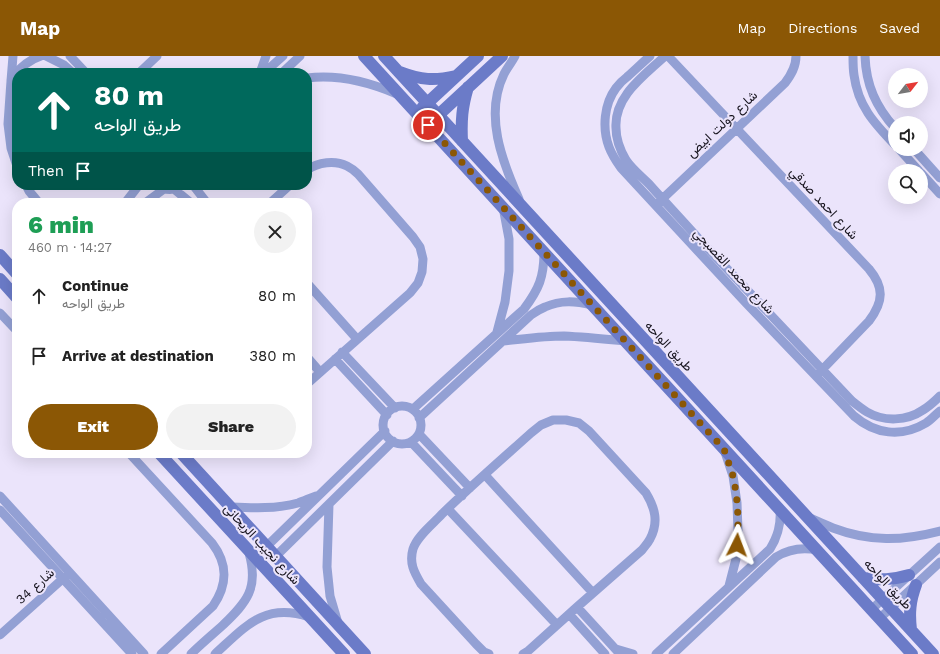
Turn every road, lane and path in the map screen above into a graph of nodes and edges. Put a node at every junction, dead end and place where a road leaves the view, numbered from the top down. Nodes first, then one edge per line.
1 (13, 56) edge
2 (41, 56) edge
3 (46, 56) edge
4 (70, 56) edge
5 (158, 56) edge
6 (266, 56) edge
7 (283, 56) edge
8 (300, 56) edge
9 (364, 56) edge
10 (384, 56) edge
11 (478, 56) edge
12 (502, 56) edge
13 (515, 56) edge
14 (650, 56) edge
15 (665, 56) edge
16 (668, 56) edge
17 (796, 56) edge
18 (853, 56) edge
19 (865, 56) edge
20 (21, 68) edge
21 (67, 68) edge
22 (81, 68) edge
23 (145, 68) edge
24 (262, 68) edge
25 (270, 68) edge
26 (287, 68) edge
27 (398, 72) junction
28 (457, 75) junction
29 (12, 78) edge
30 (312, 78) edge
31 (10, 81) junction
32 (468, 87) junction
33 (400, 95) junction
34 (427, 103) junction
35 (416, 112) junction
36 (438, 115) junction
37 (888, 119) edge
38 (428, 125) junction
39 (736, 128) junction
40 (888, 137) edge
41 (462, 141) junction
42 (12, 151) edge
43 (905, 156) edge
44 (920, 156) edge
45 (913, 164) edge
46 (312, 167) edge
47 (940, 178) edge
48 (928, 181) edge
49 (135, 190) edge
50 (157, 190) edge
51 (174, 190) edge
52 (197, 190) edge
53 (284, 190) edge
54 (940, 194) edge
55 (129, 198) edge
56 (150, 198) edge
57 (184, 198) edge
58 (203, 198) edge
59 (276, 198) edge
60 (658, 202) junction
61 (522, 206) junction
62 (503, 207) junction
63 (544, 252) junction
64 (0, 255) edge
65 (12, 268) edge
66 (0, 279) edge
67 (312, 288) edge
68 (12, 292) edge
69 (592, 305) junction
70 (0, 313) edge
71 (12, 326) edge
72 (497, 333) junction
73 (357, 338) junction
74 (503, 341) junction
75 (626, 341) junction
76 (339, 355) junction
77 (312, 363) edge
78 (320, 372) junction
79 (819, 373) junction
80 (312, 379) edge
81 (940, 396) edge
82 (395, 408) junction
83 (412, 409) junction
84 (940, 411) edge
85 (387, 415) junction
86 (419, 418) junction
87 (385, 431) junction
88 (419, 434) junction
89 (393, 441) junction
90 (411, 442) junction
91 (724, 449) junction
92 (134, 458) edge
93 (164, 458) edge
94 (187, 458) edge
95 (485, 475) junction
96 (470, 488) junction
97 (319, 495) junction
98 (0, 496) edge
99 (462, 496) junction
100 (329, 504) junction
101 (231, 507) junction
102 (448, 509) junction
103 (0, 510) edge
104 (780, 510) junction
105 (807, 517) junction
106 (940, 531) edge
107 (266, 546) junction
108 (940, 546) edge
109 (817, 550) junction
110 (249, 552) junction
111 (276, 556) junction
112 (940, 562) edge
113 (66, 576) junction
114 (863, 578) junction
115 (912, 580) junction
116 (729, 586) junction
117 (592, 593) junction
118 (887, 604) junction
119 (577, 607) junction
120 (569, 614) junction
121 (876, 614) junction
122 (310, 618) junction
123 (338, 624) junction
124 (558, 625) junction
125 (911, 630) junction
126 (213, 633) junction
127 (0, 635) edge
128 (225, 645) junction
129 (618, 651) edge
130 (132, 654) edge
131 (144, 654) edge
132 (161, 654) edge
133 (191, 654) edge
134 (215, 654) edge
135 (344, 654) edge
136 (365, 654) edge
137 (489, 654) edge
138 (523, 654) edge
139 (606, 654) edge
140 (633, 654) edge
141 (656, 654) edge
142 (673, 654) edge
143 (912, 654) edge
144 (933, 654) edge

1 - 31 street
2 - 20 street
3 - 21 street
4 - 22 street
5 - 23 street
6 - 24 street
7 - 25 street
8 - 26 street
9 - 33 street
10 - 27 street, طريق الواحه
11 - 28 street
12 - 32 street
13 - 61 street
14 - 60 street, شارع محمد القصبجي
15 - 60 street, شارع محمد القصبجي
16 - 39 street, شارع احمد صدقي
17 - 39 street, شارع دولت ابيض
18 - 40 street
19 - 37 street
27 - 28 street
27 - 34 street, طريق الواحه
28 - 34 street
29 - 31 street
30 - 33 street
31 - 42 street
32 - 36 street
32 - 41 street
33 - 35 street
34 - 35 street
34 - 36 street, طريق الواحه
35 - 38 street
36 - 38 street
36 - 41 street, طريق الواحه
38 - 62 street
39 - 60 street, شارع دولت ابيض
39 - 79 street, شارع احمد صدقي
41 - 61 street, طريق الواحه
43 - 45 street
44 - 47 street
46 - 73 street
48 - 54 street
49 - 55 street
50 - 56 street
51 - 57 street
52 - 58 street
53 - 59 street
60 - 79 street, شارع محمد القصبجي
61 - 105 street, طريق الواحه
62 - 63 street
62 - 72 street
63 - 69 street
63 - 72 street
64 - 65 street
66 - 68 street
67 - 73 street
69 - 74 street
69 - 75 street
70 - 71 street
72 - 83 street
73 - 76 street
74 - 75 street
74 - 86 street
75 - 91 street
76 - 78 street
76 - 82 street
76 - 85 street
77 - 78 street
78 - 80 street
79 - 81 street, شارع محمد القصبجي
79 - 84 street, شارع محمد القصبجي
82 - 83 street
82 - 85 street
83 - 86 street
85 - 87 street
86 - 88 street
87 - 89 street
87 - 97 street
88 - 90 street
88 - 96 street
89 - 90 street
89 - 100 street
90 - 99 street
91 - 104 street
91 - 116 street
92 - 132 street
93 - 110 street, شارع نجيب الريحانى
94 - 101 street, شارع نجيب الريحانى
95 - 96 street
95 - 117 street
95 - 117 street
96 - 99 street
97 - 101 street
97 - 107 street
98 - 113 street
99 - 102 street
100 - 111 street
100 - 123 street
101 - 107 street, شارع نجيب الريحانى
102 - 124 street
102 - 137 street
103 - 113 street
104 - 109 street
104 - 116 street
105 - 106 street
105 - 114 street, طريق الواحه
107 - 111 street, شارع نجيب الريحانى
108 - 115 street
109 - 121 street
109 - 142 street
110 - 122 street, شارع نجيب الريحانى
110 - 126 street
111 - 123 street, شارع نجيب الريحانى
112 - 115 street
113 - 127 street, شارع 34
113 - 130 street
113 - 131 street
114 - 115 street
114 - 118 street, طريق الواحه
115 - 118 street
115 - 125 street
116 - 141 street
117 - 119 street
118 - 121 street
118 - 125 street, طريق الواحه
119 - 120 street
119 - 129 street
120 - 124 street
120 - 139 street
121 - 143 street
122 - 128 street
122 - 135 street, شارع نجيب الريحانى
123 - 136 street, شارع نجيب الريحانى
124 - 138 street
125 - 144 street, طريق الواحه
126 - 128 street
126 - 133 street
128 - 134 street
129 - 140 street

